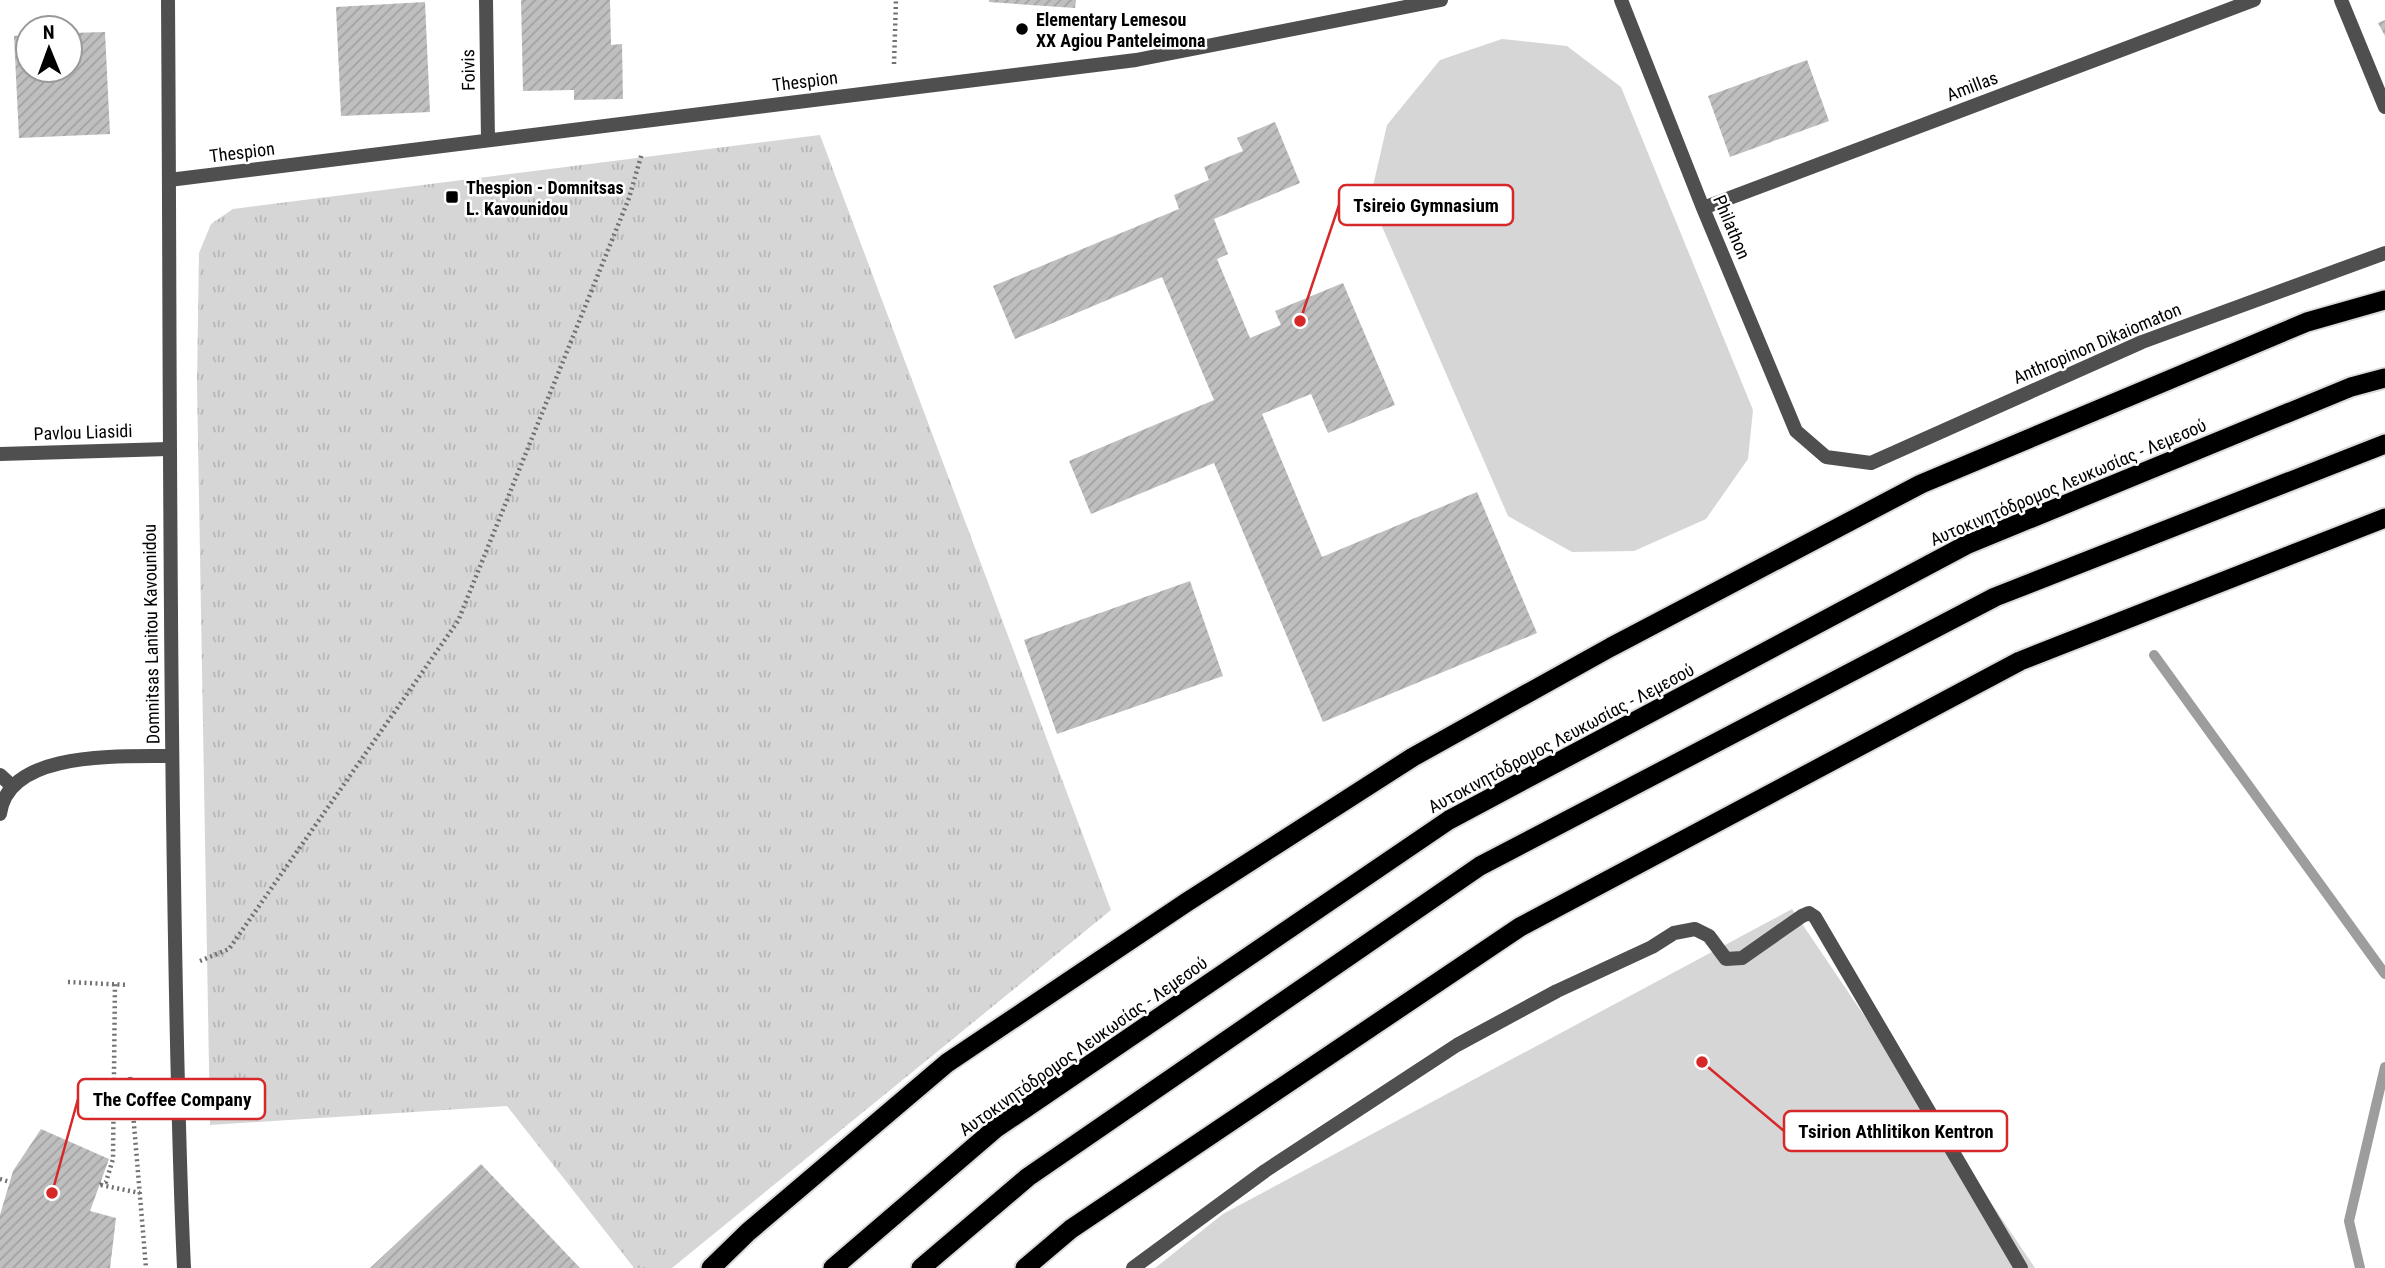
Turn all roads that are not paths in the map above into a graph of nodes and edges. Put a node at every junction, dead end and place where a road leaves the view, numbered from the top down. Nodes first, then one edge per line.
1 (168, 0) edge
2 (486, 0) edge
3 (1441, 0) edge
4 (1621, 0) edge
5 (2254, 0) edge
6 (2341, 0) edge
7 (2385, 107) edge
8 (488, 140) junction
9 (169, 180) junction
10 (1703, 208) junction
11 (2385, 253) edge
12 (2385, 300) edge
13 (2385, 378) edge
14 (2385, 444) edge
15 (168, 449) junction
16 (0, 454) edge
17 (1826, 457) joint
18 (2385, 517) edge
19 (172, 755) junction
20 (0, 775) edge
21 (12, 786) junction
22 (0, 814) edge
23 (748, 1232) junction
24 (184, 1268) edge
25 (710, 1268) edge
26 (716, 1268) edge
27 (833, 1268) edge
28 (921, 1268) edge
29 (1025, 1268) edge
30 (1133, 1268) edge
31 (2021, 1268) edge

1 - 9 street, Domnitsas Lanitou Kavounidou
2 - 8 street, Foivis
3 - 8 street, Thespion
4 - 10 street, Philathon
5 - 10 street, Amillas
6 - 7 street
8 - 9 street, Thespion
9 - 15 street, Domnitsas Lanitou Kavounidou
10 - 17 street, Philathon
11 - 17 street, Anthropinon Dikaiomaton
12 - 23 highway
13 - 27 highway, Αυτοκινητόδρομος Λευκωσίας - Λεμεσού
14 - 28 highway
15 - 16 street, Pavlou Liasidi
15 - 19 street, Domnitsas Lanitou Kavounidou
18 - 29 highway
19 - 21 street
19 - 24 street, Domnitsas Lanitou Kavounidou
20 - 21 street
21 - 22 street
23 - 25 highway
23 - 26 highway
30 - 31 street

